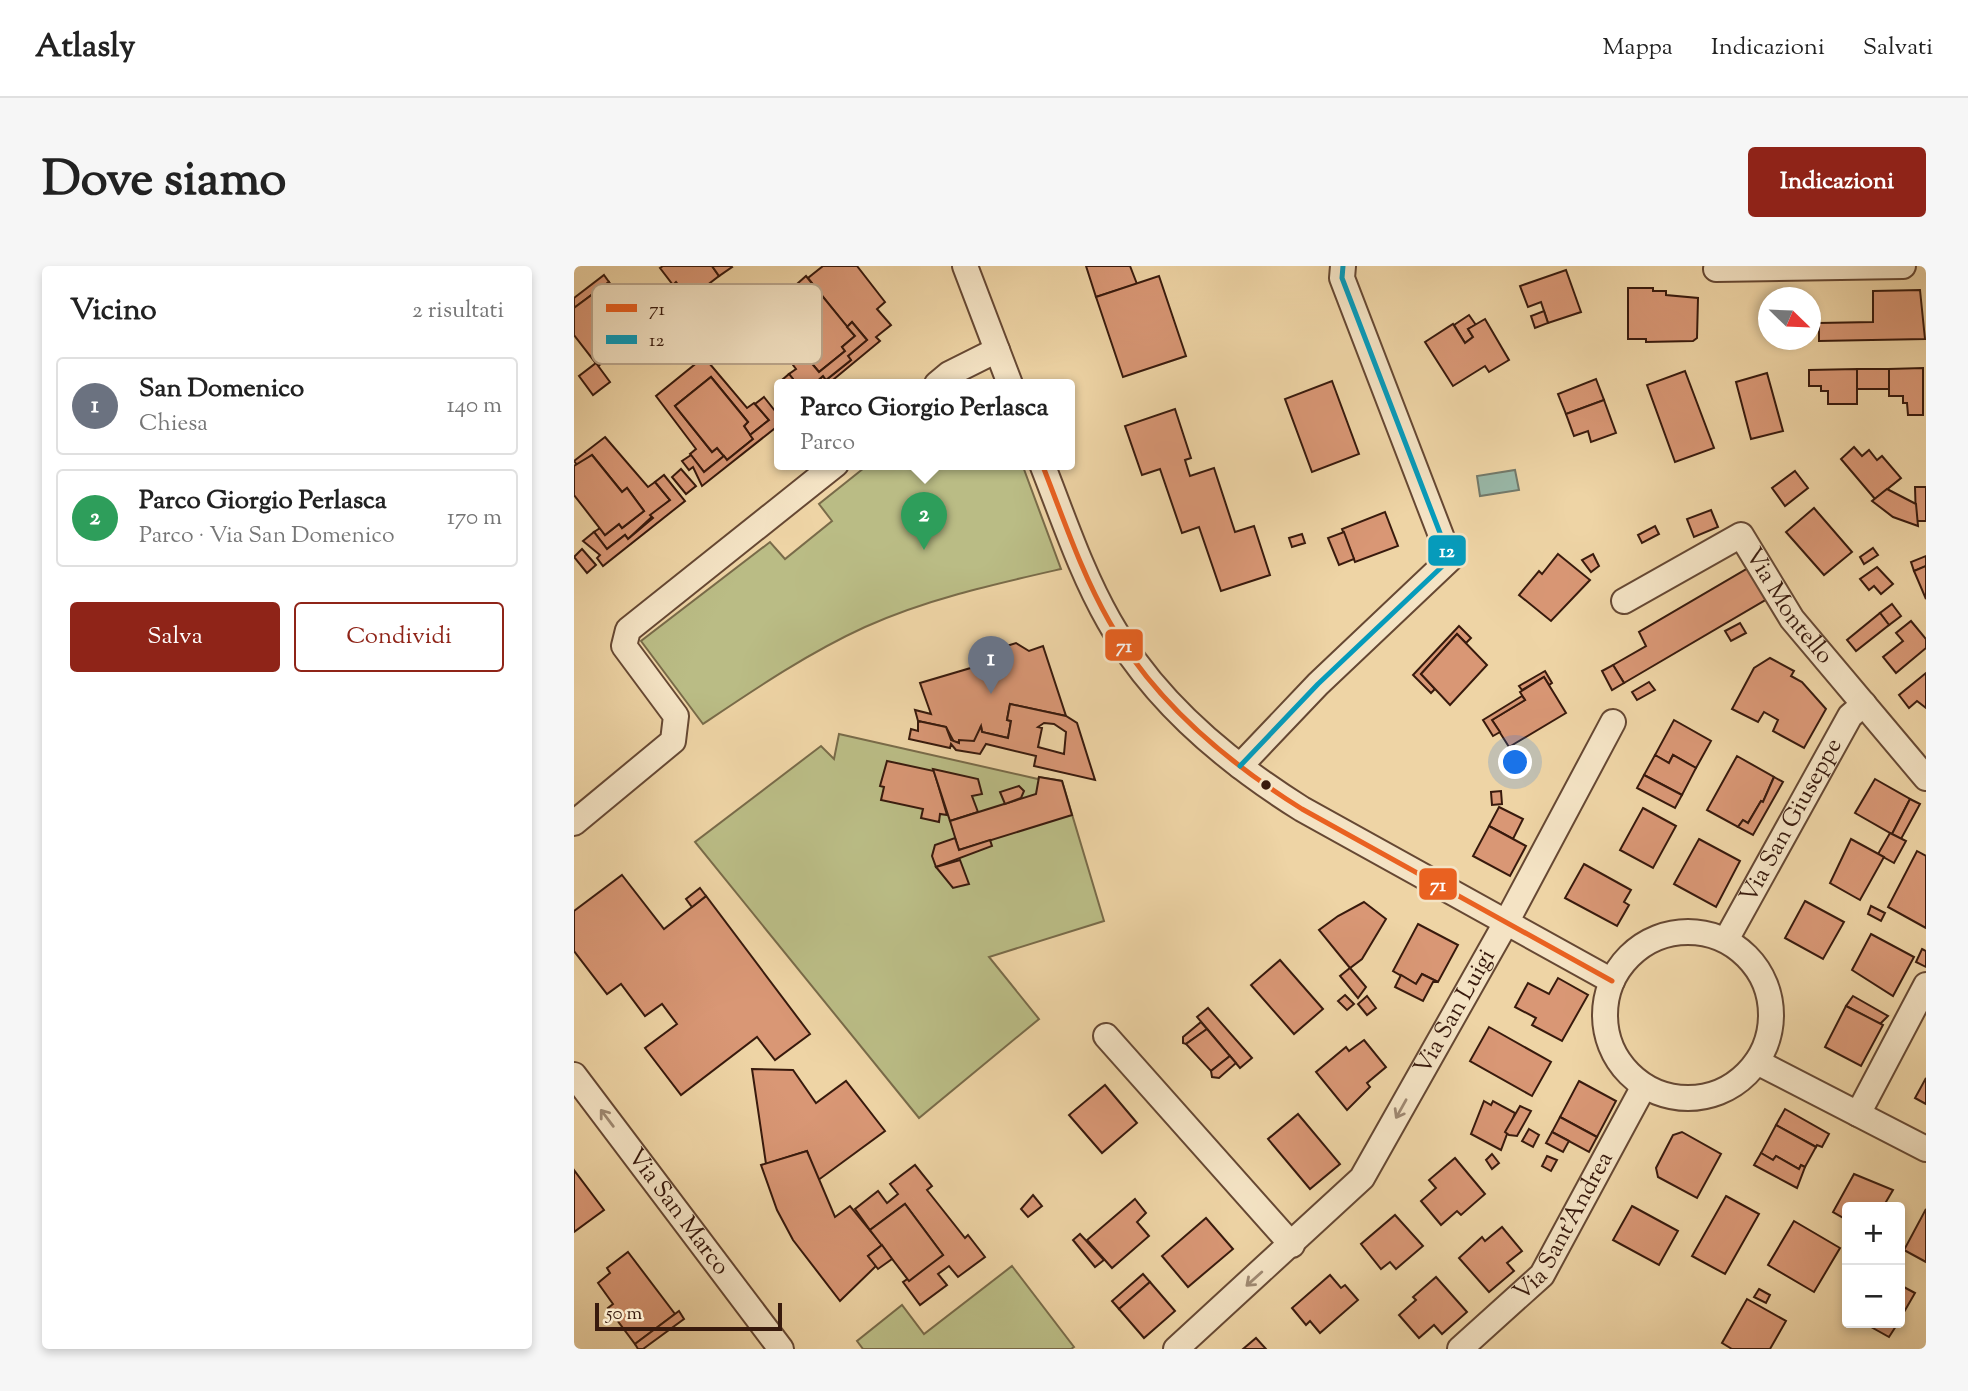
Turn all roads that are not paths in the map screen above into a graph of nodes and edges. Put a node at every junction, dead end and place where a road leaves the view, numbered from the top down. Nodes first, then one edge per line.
1 (965, 266) edge
2 (1343, 266) edge
3 (1903, 266) edge
4 (1814, 267) edge
5 (1716, 269) dead end
6 (997, 351) junction
7 (944, 379) edge
8 (1008, 379) edge
9 (828, 470) edge
10 (1044, 470) edge
11 (1624, 601) dead end
12 (1864, 704) junction
13 (1613, 722) dead end
14 (1240, 766) junction
15 (1926, 778) edge
16 (574, 823) edge
17 (1507, 921) junction
18 (1726, 940) junction
19 (1612, 981) junction
20 (1926, 985) edge
21 (1106, 1036) dead end
22 (1757, 1062) junction
23 (574, 1074) edge
24 (1644, 1086) junction
25 (1858, 1114) junction
26 (1926, 1149) edge
27 (1292, 1245) junction
28 (781, 1349) edge
29 (1176, 1349) edge
30 (1460, 1349) edge

1 - 6 street
2 - 14 street
3 - 4 street
4 - 5 street
6 - 7 street
6 - 8 street
9 - 16 street
10 - 14 street
11 - 12 street, Via Montello
12 - 15 street, Via Montello
12 - 18 street, Via San Giuseppe
13 - 17 street, Via San Luigi
14 - 17 street
17 - 19 street
17 -> 27 street, Via San Luigi
18 - 19 street
18 - 22 street
19 - 24 street
20 - 25 street
21 - 27 street
22 - 24 street
22 - 25 street
28 -> 23 street, Via San Marco
24 - 30 street, Via Sant'Andrea
25 - 26 street
27 -> 29 street, Via San Luigi

